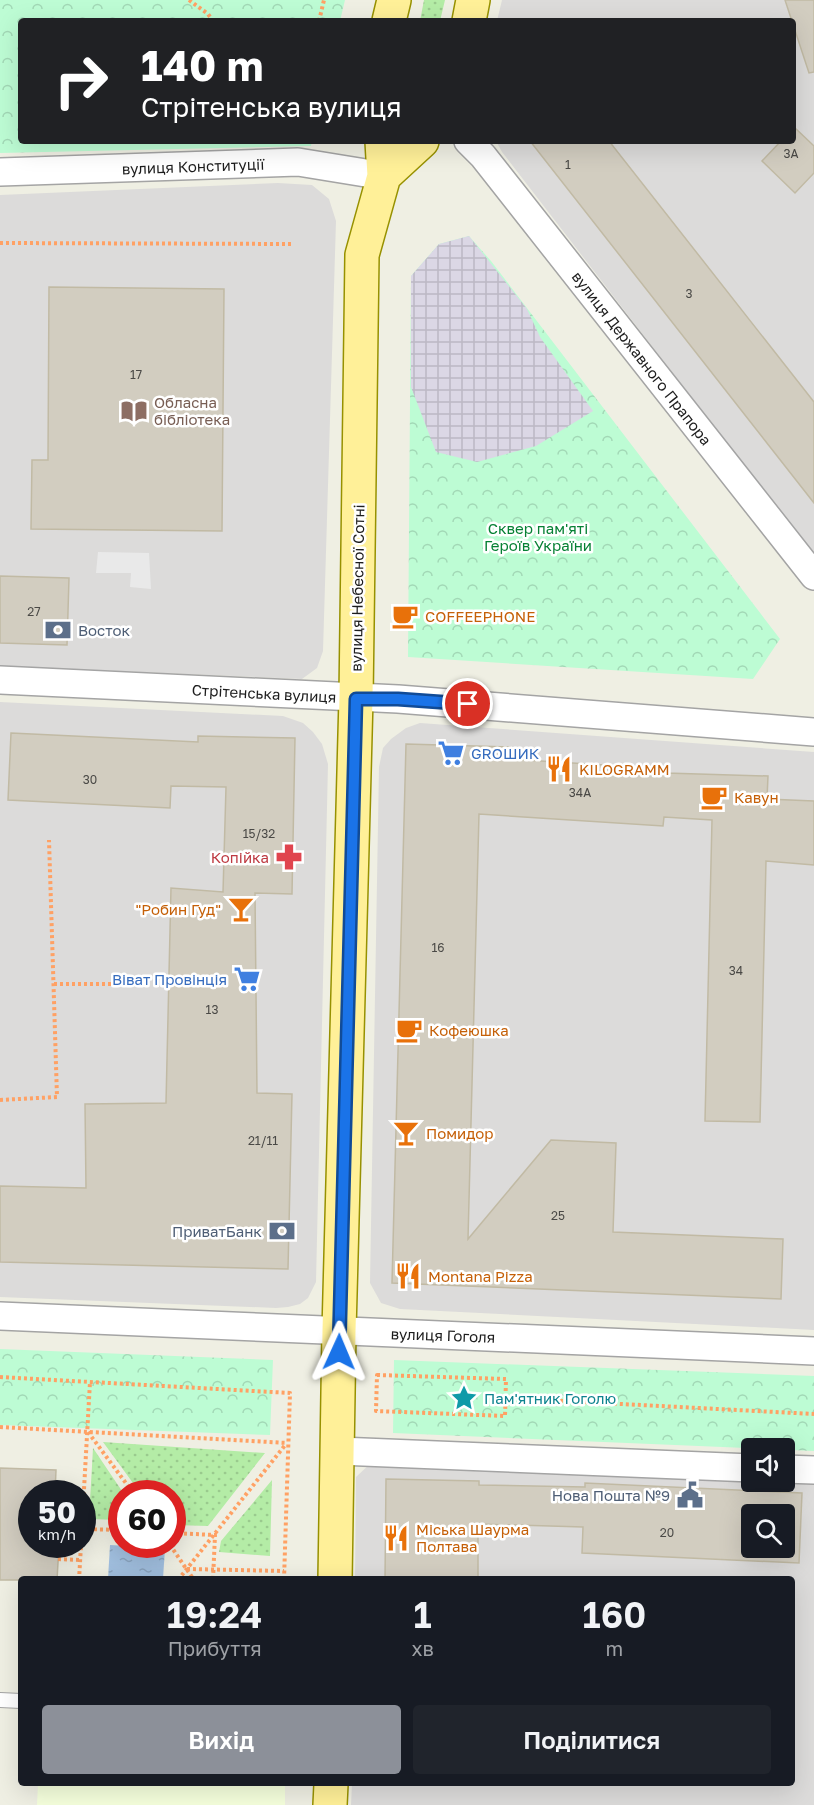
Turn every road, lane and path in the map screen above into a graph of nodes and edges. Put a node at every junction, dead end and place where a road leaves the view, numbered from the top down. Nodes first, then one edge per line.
1 (189, 0) edge
2 (324, 0) edge
3 (394, 0) edge
4 (473, 0) edge
5 (211, 18) edge
6 (320, 18) edge
7 (390, 18) edge
8 (470, 18) edge
9 (382, 144) edge
10 (419, 144) edge
11 (471, 144) edge
12 (0, 172) edge
13 (384, 176) junction
14 (0, 243) edge
15 (292, 244) dead end
16 (814, 576) edge
17 (0, 680) edge
18 (356, 699) junction
19 (814, 732) edge
20 (49, 840) dead end
21 (54, 984) junction
22 (121, 984) dead end
23 (0, 1100) edge
24 (0, 1316) edge
25 (339, 1330) junction
26 (814, 1351) edge
27 (0, 1377) edge
28 (90, 1382) junction
29 (506, 1398) junction
30 (814, 1414) edge
31 (0, 1427) edge
32 (88, 1432) junction
33 (287, 1443) junction
34 (339, 1451) junction
35 (741, 1468) edge
36 (795, 1469) edge
37 (814, 1470) edge
38 (85, 1480) edge
39 (124, 1480) edge
40 (186, 1534) edge
41 (215, 1535) junction
42 (179, 1558) edge
43 (58, 1559) dead end
44 (81, 1560) joint
45 (186, 1569) junction
46 (213, 1569) junction
47 (284, 1571) junction
48 (79, 1576) edge
49 (181, 1576) edge
50 (191, 1576) edge
51 (213, 1576) edge
52 (284, 1576) edge
53 (335, 1576) edge
54 (0, 1700) edge
55 (18, 1701) edge
56 (331, 1786) edge
57 (330, 1805) edge

1 - 5 path
2 - 6 path
3 - 7 main road
4 - 8 main road
9 - 13 main road, вулиця Небесної Сотні
10 - 13 main road
11 - 16 street, вулиця Державного Прапора
12 - 13 street, вулиця Конституції
13 - 18 main road, вулиця Небесної Сотні
14 - 15 path
17 - 18 street, Стрітенська вулиця
18 - 19 street, Стрітенська вулиця
18 - 25 main road, вулиця Небесної Сотні
20 - 21 path
21 - 22 path
21 - 23 path
24 - 25 street, вулиця Гоголя
25 - 26 street, вулиця Гоголя
25 - 34 main road, вулиця Небесної Сотні
27 - 28 path
28 - 32 path
28 - 33 path
29 - 29 path
29 - 30 path
31 - 32 path
32 - 33 path
32 - 38 path
32 - 39 path
33 - 41 path
33 - 47 path
34 - 35 street
34 - 53 main road, вулиця Небесної Сотні
36 - 37 street
40 - 41 path
41 - 45 path
41 - 46 path
42 - 45 path
43 - 44 path
44 - 48 path
45 - 46 path
45 - 49 path
45 - 50 path
46 - 47 path
46 - 51 path
47 - 52 path
54 - 55 lane
56 - 57 main road

